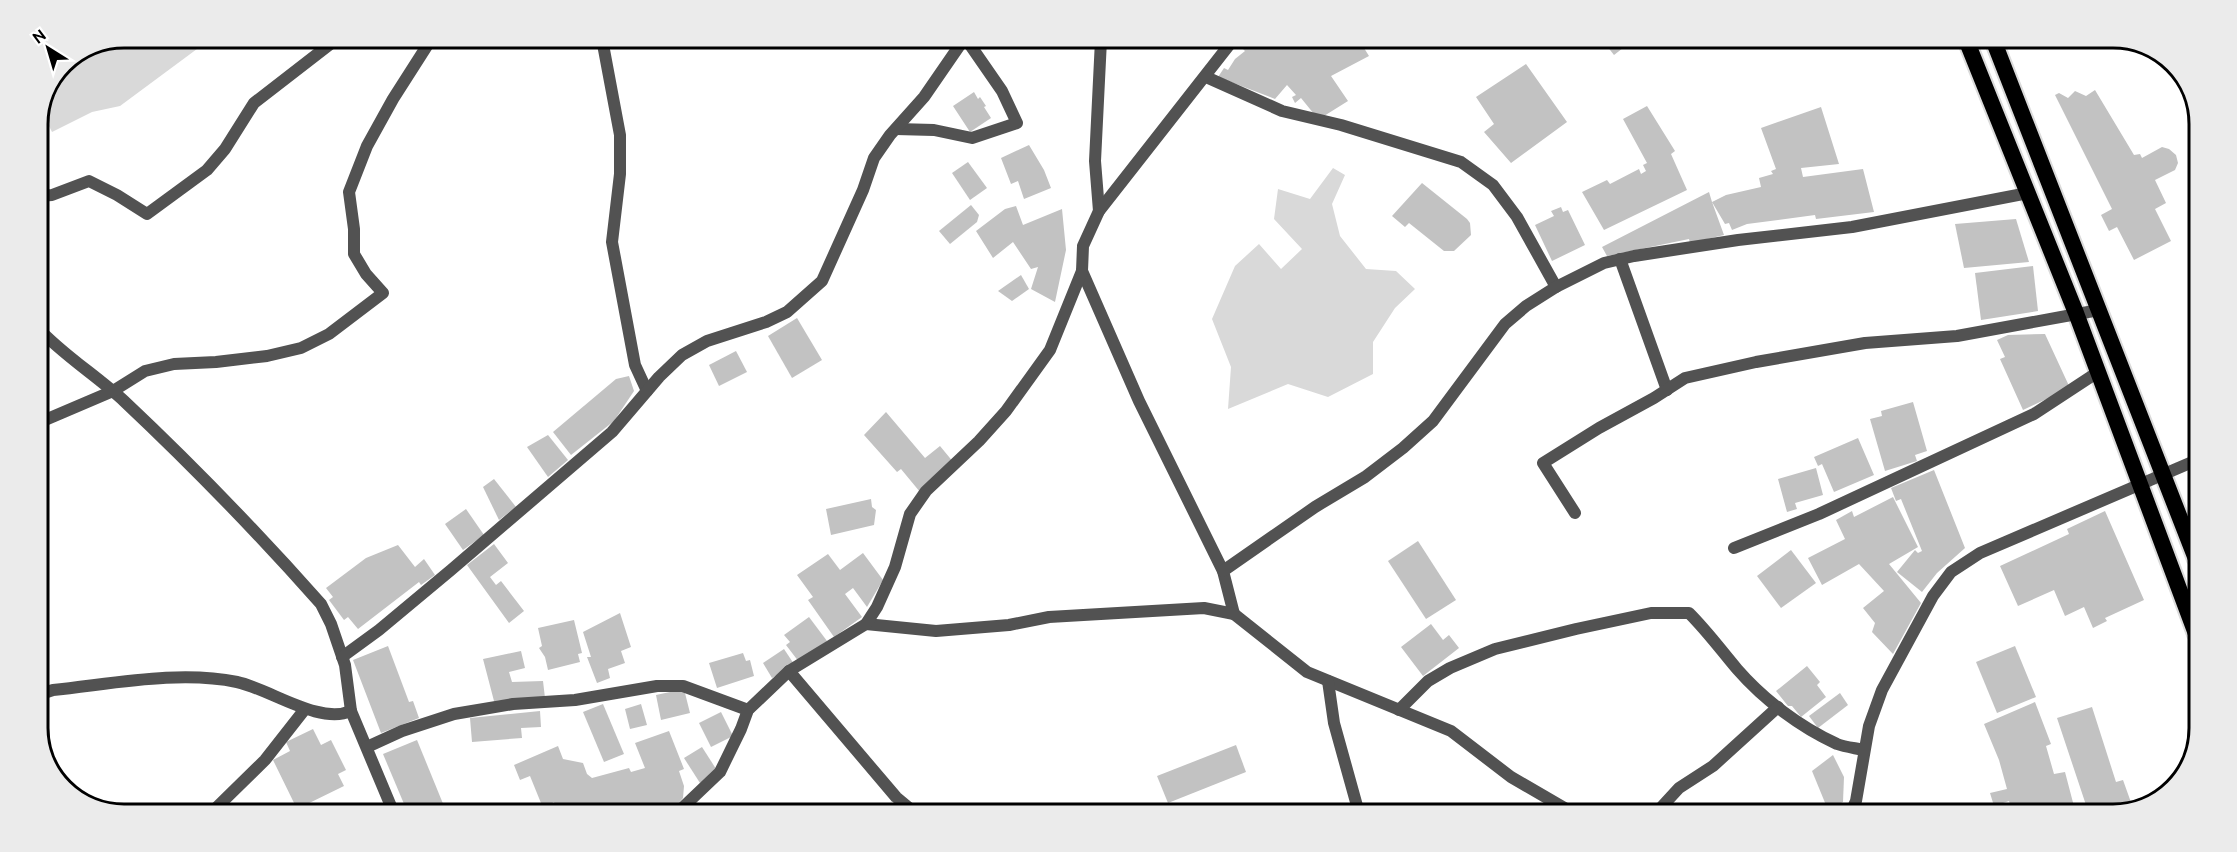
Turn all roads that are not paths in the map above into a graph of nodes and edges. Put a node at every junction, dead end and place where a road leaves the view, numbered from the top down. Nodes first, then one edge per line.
1 (325, 48) edge
2 (426, 48) edge
3 (604, 48) edge
4 (959, 48) edge
5 (971, 48) edge
6 (1101, 48) edge
7 (1227, 48) edge
8 (1969, 48) edge
9 (1996, 48) edge
10 (1206, 77) junction
11 (896, 129) junction
12 (2028, 193) junction
13 (48, 195) edge
14 (1099, 211) junction
15 (1620, 260) junction
16 (1082, 271) junction
17 (1556, 287) junction
18 (2099, 310) junction
19 (2076, 313) junction
20 (48, 339) edge
21 (2098, 372) junction
22 (1667, 390) junction
23 (113, 391) junction
24 (647, 391) junction
25 (48, 419) edge
26 (2189, 463) edge
27 (2163, 474) junction
28 (2140, 485) junction
29 (1575, 513) dead end
30 (2189, 541) edge
31 (1734, 548) dead end
32 (1223, 571) junction
33 (1234, 614) junction
34 (2189, 615) edge
35 (866, 624) junction
36 (342, 657) junction
37 (789, 671) junction
38 (1328, 681) junction
39 (48, 692) edge
40 (1778, 706) junction
41 (305, 709) junction
42 (748, 710) junction
43 (1399, 710) junction
44 (351, 711) junction
45 (367, 747) junction
46 (1864, 750) junction
47 (220, 804) edge
48 (391, 804) edge
49 (686, 804) edge
50 (904, 804) edge
51 (1356, 804) edge
52 (1558, 804) edge
53 (1664, 804) edge
54 (1855, 804) edge

1 - 13 street
2 - 23 street
3 - 24 street
4 - 11 street
5 - 11 street
6 - 14 street
7 - 10 street
8 - 12 highway
9 - 18 highway
10 - 14 street
10 - 17 street
11 - 24 street
12 - 15 street
12 - 19 highway
14 - 16 street
15 - 17 street
15 - 22 street
16 - 32 street
16 - 35 street
17 - 32 street
18 - 19 street
18 - 27 highway
19 - 21 highway
19 - 22 street
20 - 23 street
21 - 28 highway
21 - 31 street
22 - 29 street
23 - 25 street
23 - 36 street
24 - 36 street
26 - 27 street
27 - 28 street
27 - 30 highway
28 - 34 highway
28 - 46 street
32 - 33 street
33 - 35 street
33 - 38 street
35 - 37 street
36 - 44 street
37 - 42 street
37 - 50 street
38 - 43 street
38 - 51 street
39 - 41 street
40 - 43 street
40 - 46 street
40 - 53 street
41 - 44 street
41 - 47 street
42 - 45 street
42 - 49 street
43 - 52 street
44 - 45 street
45 - 48 street
46 - 54 street

